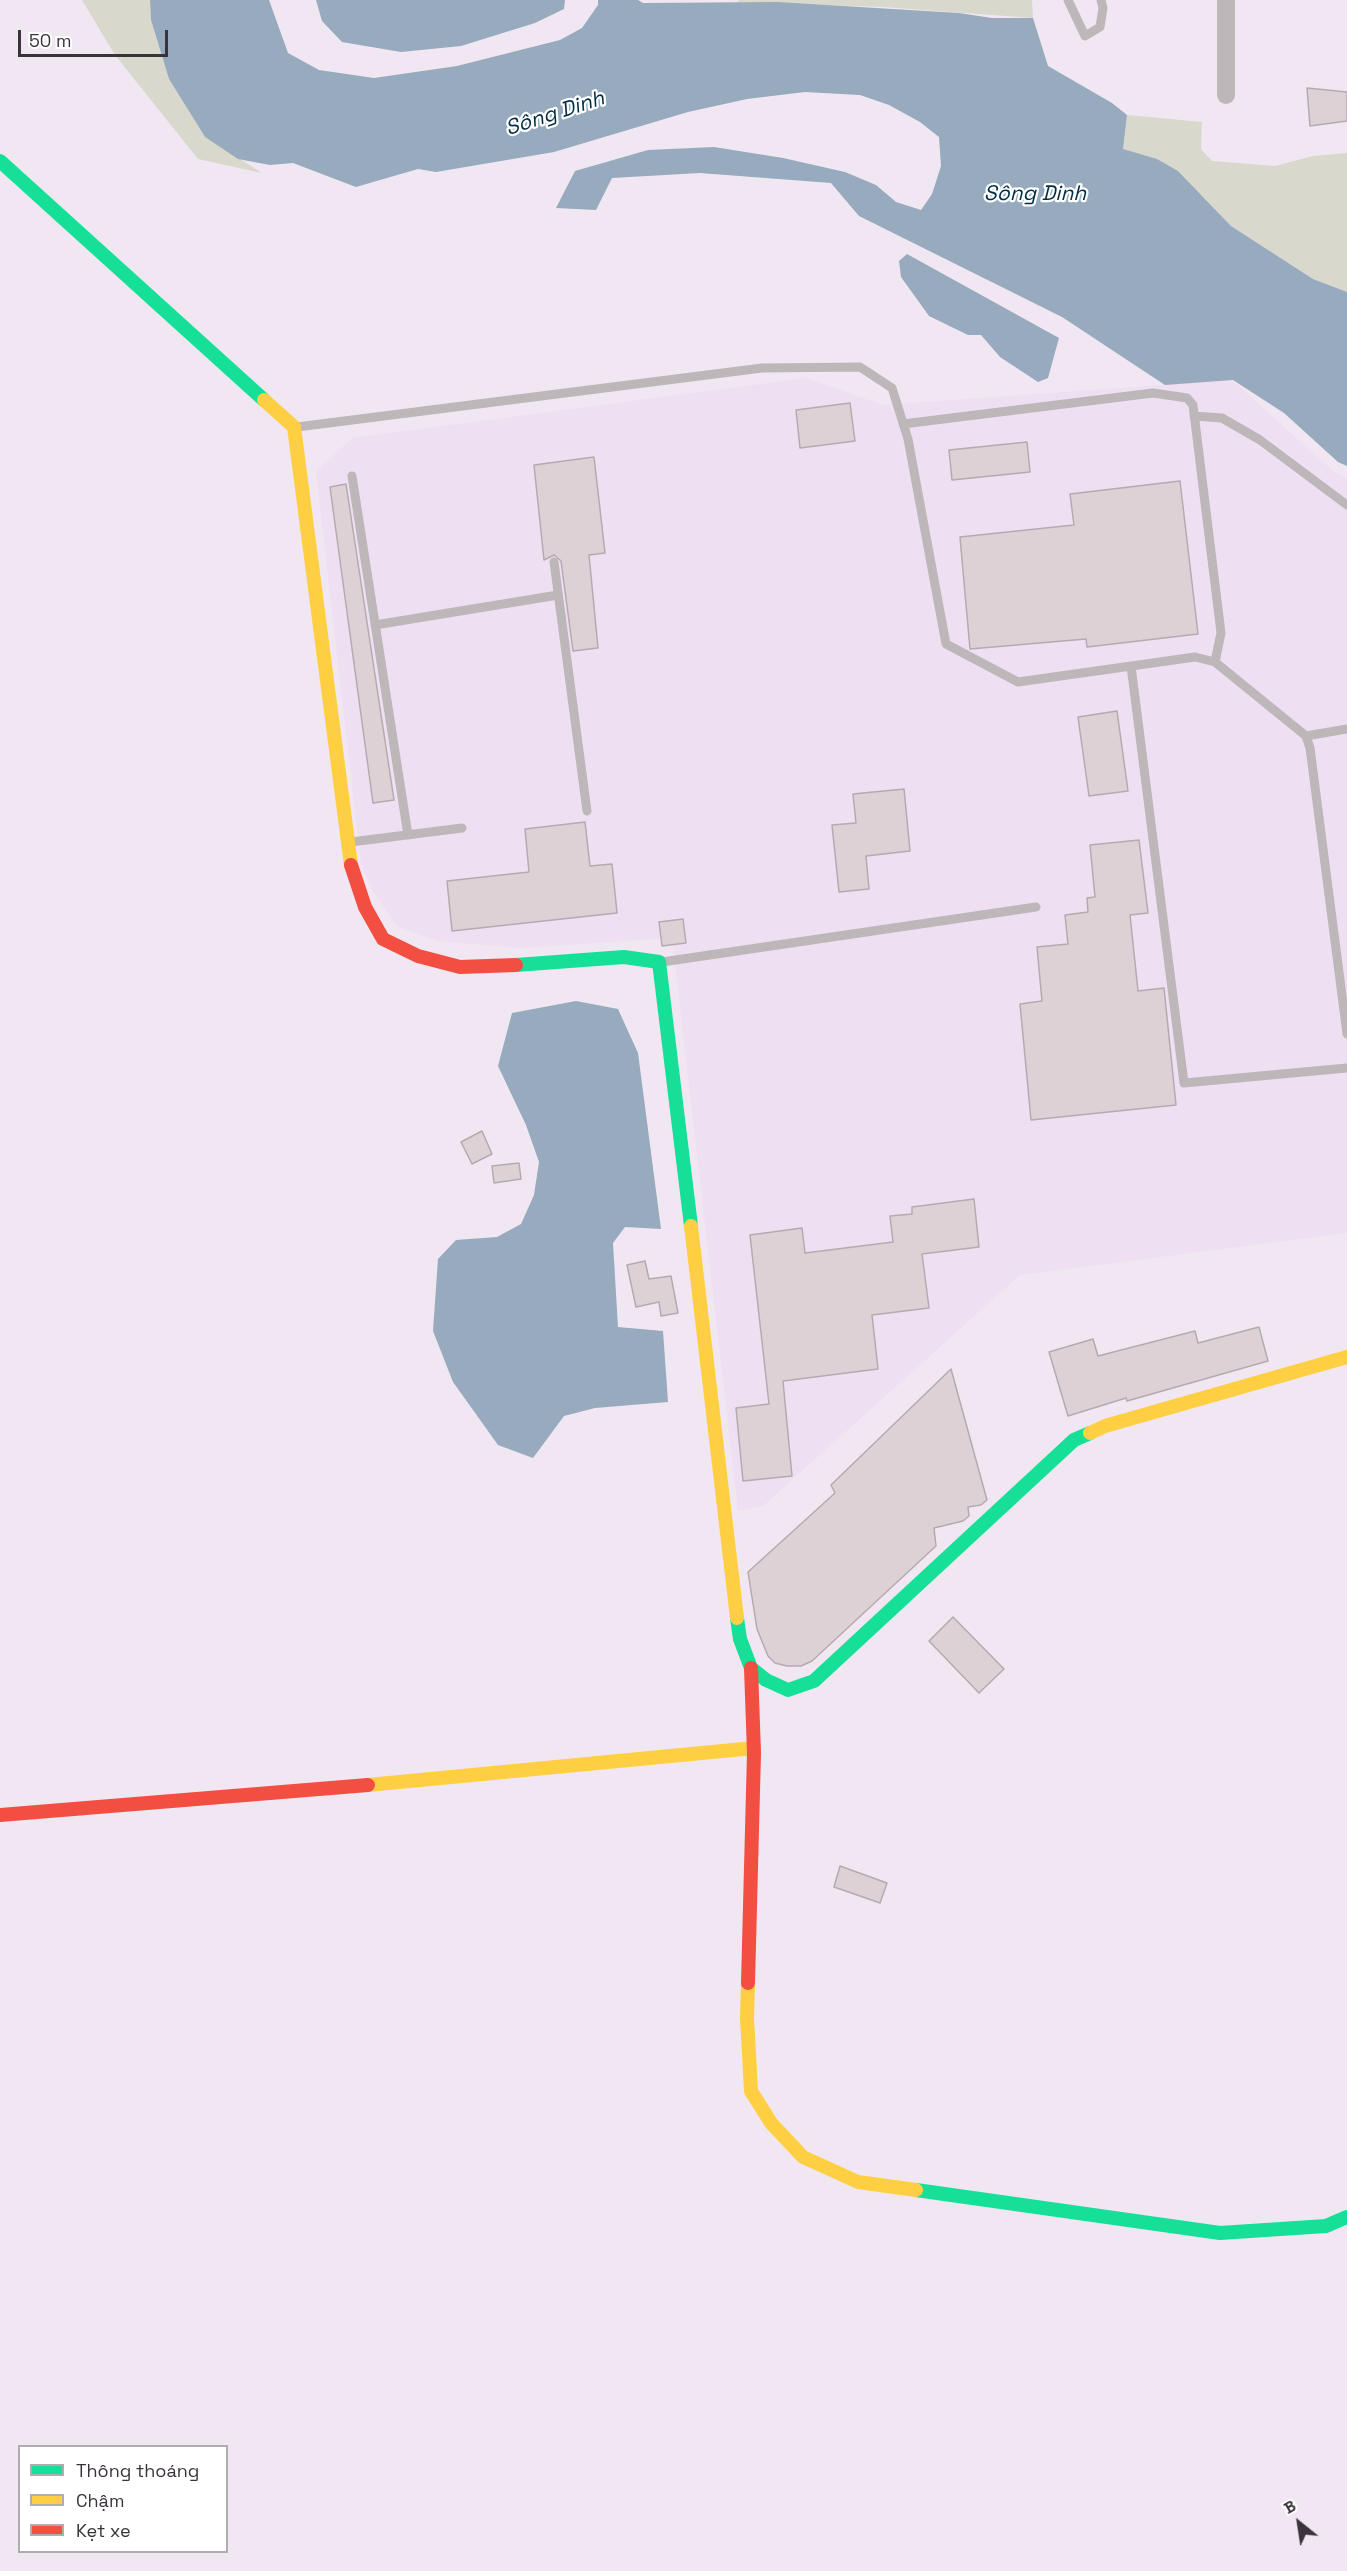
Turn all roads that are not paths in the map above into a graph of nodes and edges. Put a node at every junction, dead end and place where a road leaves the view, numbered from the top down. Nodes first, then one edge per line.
1 (1068, 0) edge
2 (1101, 0) edge
3 (1226, 0) edge
4 (1226, 95) dead end
5 (0, 161) edge
6 (1194, 416) junction
7 (903, 424) junction
8 (294, 427) junction
9 (352, 476) dead end
10 (1347, 505) edge
11 (554, 562) dead end
12 (558, 595) junction
13 (375, 625) junction
14 (1215, 662) junction
15 (1131, 666) junction
16 (1347, 729) edge
17 (1306, 736) junction
18 (586, 811) dead end
19 (462, 828) dead end
20 (408, 835) junction
21 (348, 842) junction
22 (1036, 907) dead end
23 (659, 962) junction
24 (1347, 1034) edge
25 (1347, 1068) edge
26 (1347, 1357) edge
27 (751, 1668) junction
28 (754, 1748) junction
29 (0, 1815) edge
30 (1347, 2217) edge

1 - 2 lane
3 - 4 street
5 - 8 street
6 - 7 lane
6 - 10 lane
6 - 14 lane
7 - 8 lane
7 - 15 lane
8 - 21 street
9 - 13 lane
11 - 12 lane
12 - 13 lane
12 - 18 lane
13 - 20 lane
14 - 15 lane
14 - 17 lane
15 - 25 lane
16 - 17 lane
17 - 24 lane
19 - 20 lane
20 - 21 lane
21 - 23 street
22 - 23 lane
23 - 27 street
26 - 27 street
27 - 28 street
28 - 29 street
28 - 30 street

